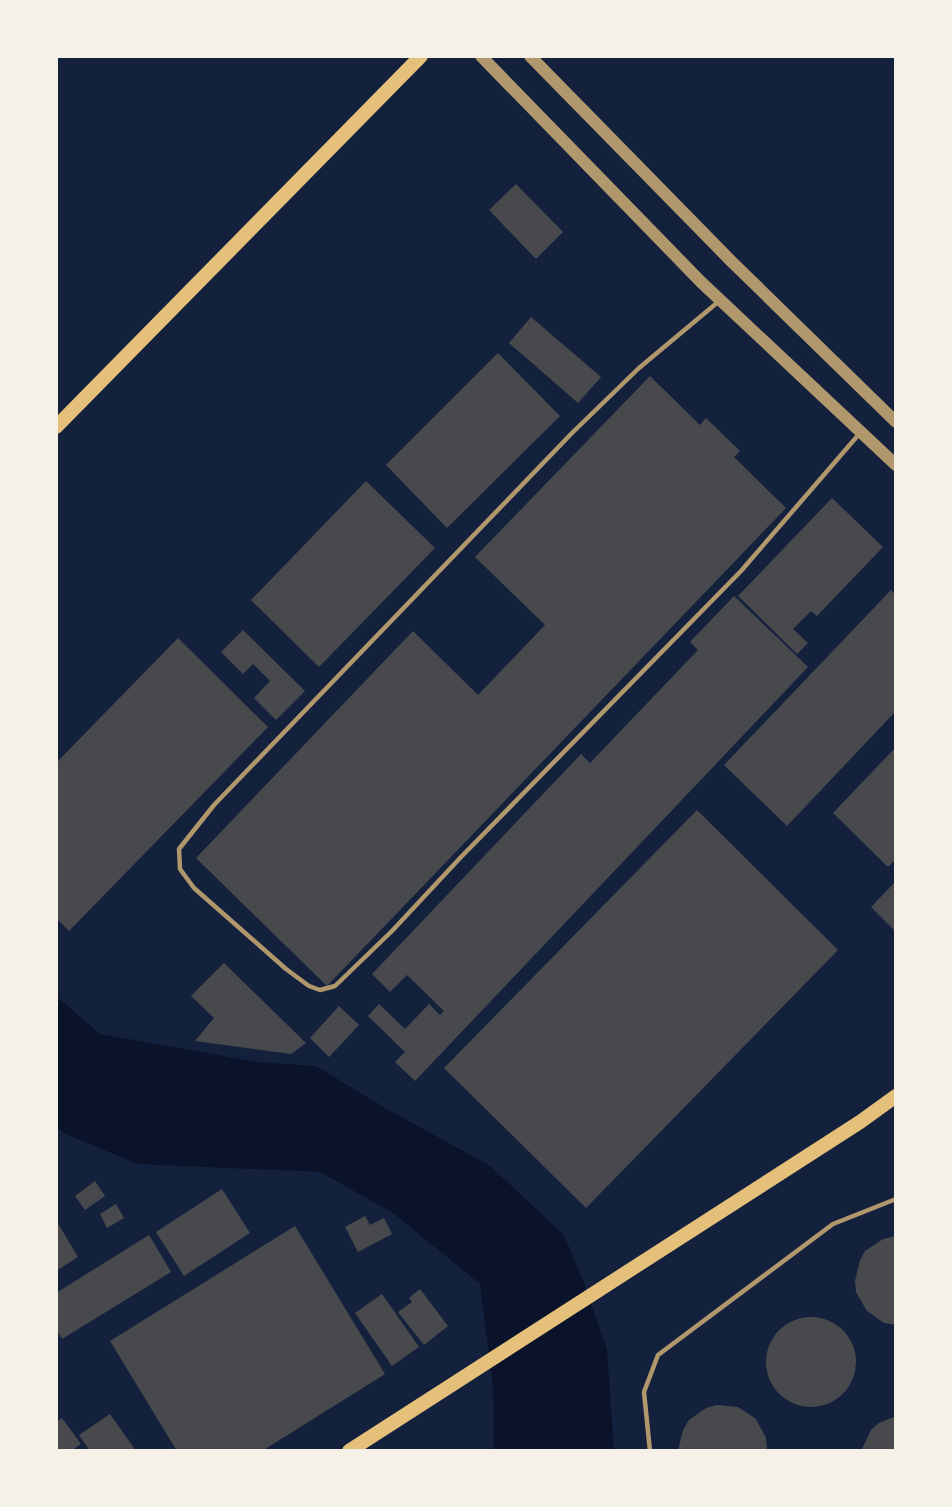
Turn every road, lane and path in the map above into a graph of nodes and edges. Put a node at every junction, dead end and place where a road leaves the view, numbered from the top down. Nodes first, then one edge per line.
1 (421, 56) edge
2 (481, 56) edge
3 (530, 56) edge
4 (720, 300) junction
5 (896, 422) edge
6 (56, 427) edge
7 (861, 432) junction
8 (896, 465) edge
9 (896, 1096) edge
10 (896, 1199) edge
11 (349, 1451) edge
12 (650, 1451) edge

1 - 6 main road
2 - 4 street
3 - 5 street
4 - 7 street
4 - 7 lane
7 - 8 street
9 - 11 main road
10 - 12 lane

